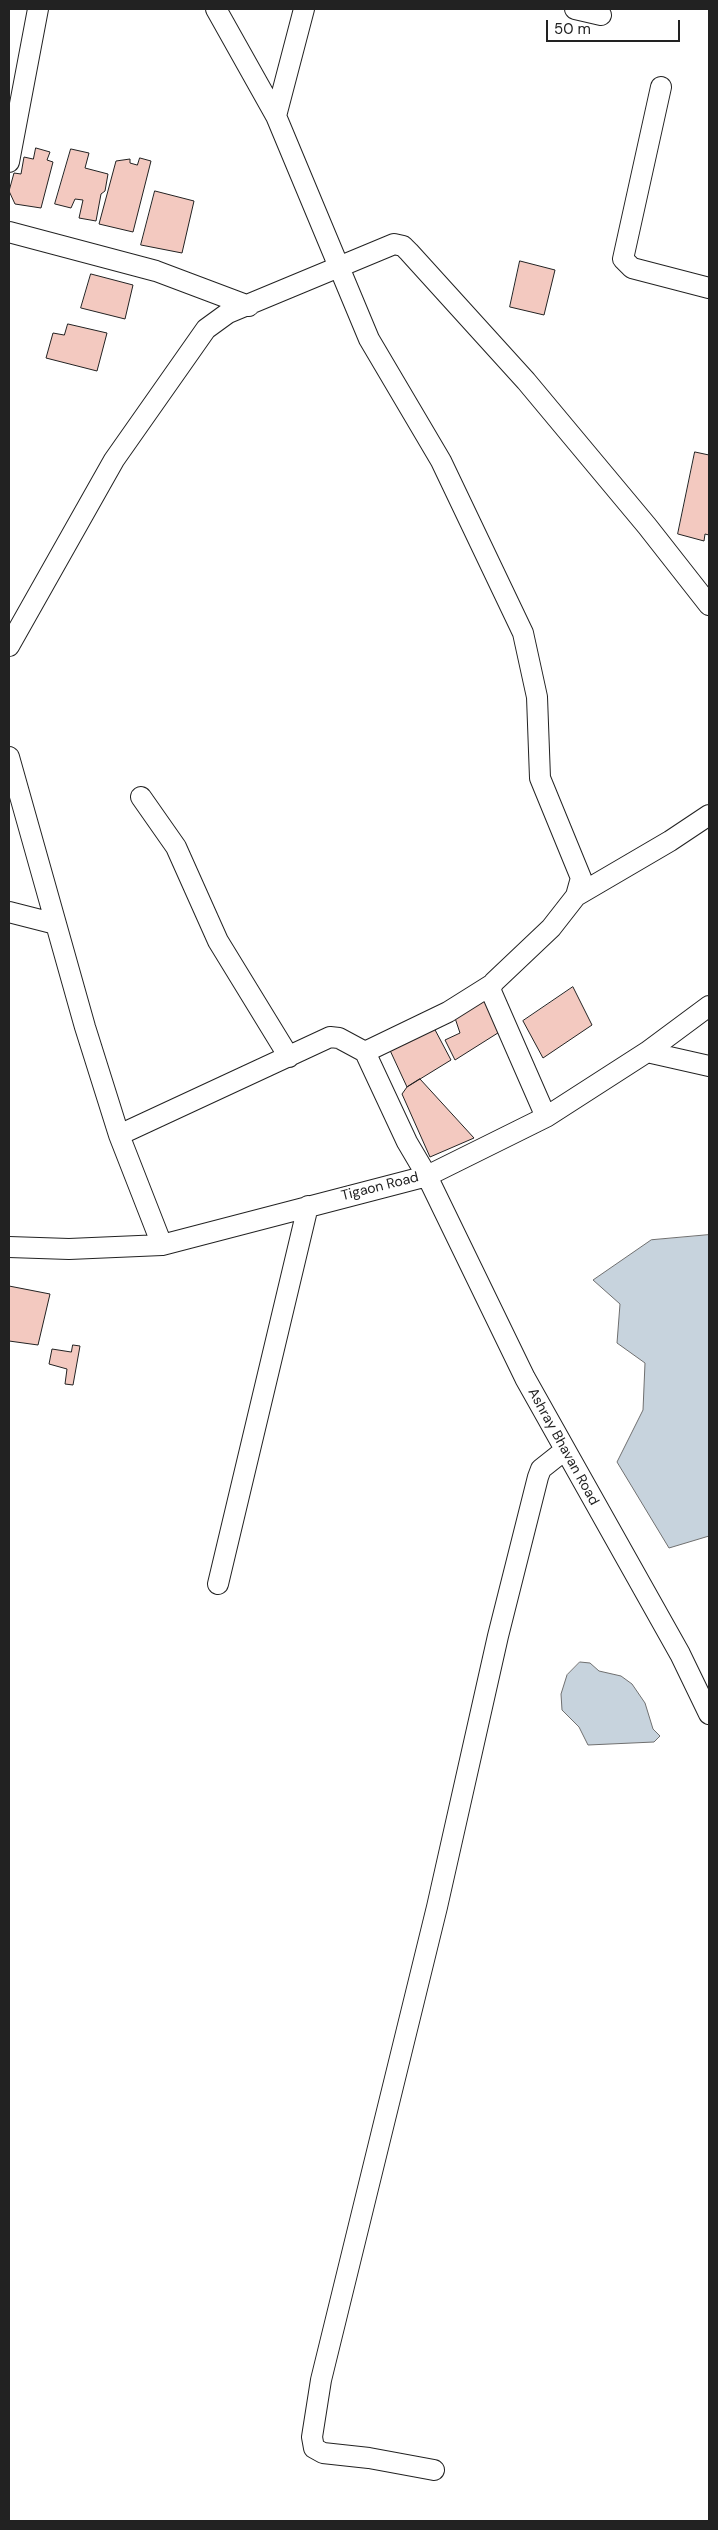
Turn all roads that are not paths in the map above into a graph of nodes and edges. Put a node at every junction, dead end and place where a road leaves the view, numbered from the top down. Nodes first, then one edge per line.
1 (38, 9) edge
2 (216, 9) edge
3 (304, 9) edge
4 (575, 9) edge
5 (601, 15) dead end
6 (661, 87) dead end
7 (276, 116) junction
8 (9, 162) edge
9 (9, 232) edge
10 (338, 267) junction
11 (709, 288) edge
12 (248, 306) junction
13 (709, 606) edge
14 (9, 646) edge
15 (9, 757) edge
16 (141, 797) dead end
17 (709, 815) edge
18 (576, 896) junction
19 (9, 912) edge
20 (56, 924) junction
21 (491, 985) junction
22 (709, 1006) edge
23 (365, 1052) junction
24 (646, 1052) junction
25 (288, 1057) junction
26 (709, 1066) edge
27 (546, 1117) junction
28 (119, 1135) junction
29 (427, 1176) junction
30 (308, 1206) junction
31 (162, 1244) junction
32 (9, 1247) edge
33 (565, 1450) junction
34 (218, 1584) dead end
35 (709, 1714) edge
36 (434, 2470) dead end

1 - 8 street
2 - 7 street
3 - 7 street
4 - 5 street
6 - 11 street
7 - 10 street
9 - 12 street
10 - 12 street
10 - 13 street
10 - 18 street
12 - 14 street
15 - 20 street
16 - 25 street
17 - 18 street
18 - 21 street
19 - 20 street
20 - 28 street
21 - 23 street
21 - 27 street
22 - 24 street, Tigaon Road
23 - 25 street
23 - 29 street, Ashray Bhavan Road
24 - 26 street
24 - 27 street, Tigaon Road
25 - 28 street
27 - 29 street, Tigaon Road
28 - 31 street
29 - 30 street, Tigaon Road
29 - 33 street, Ashray Bhavan Road
30 - 31 street, Tigaon Road
30 - 34 street
31 - 32 street, Tigaon Road
33 - 35 street, Ashray Bhavan Road
33 - 36 street

